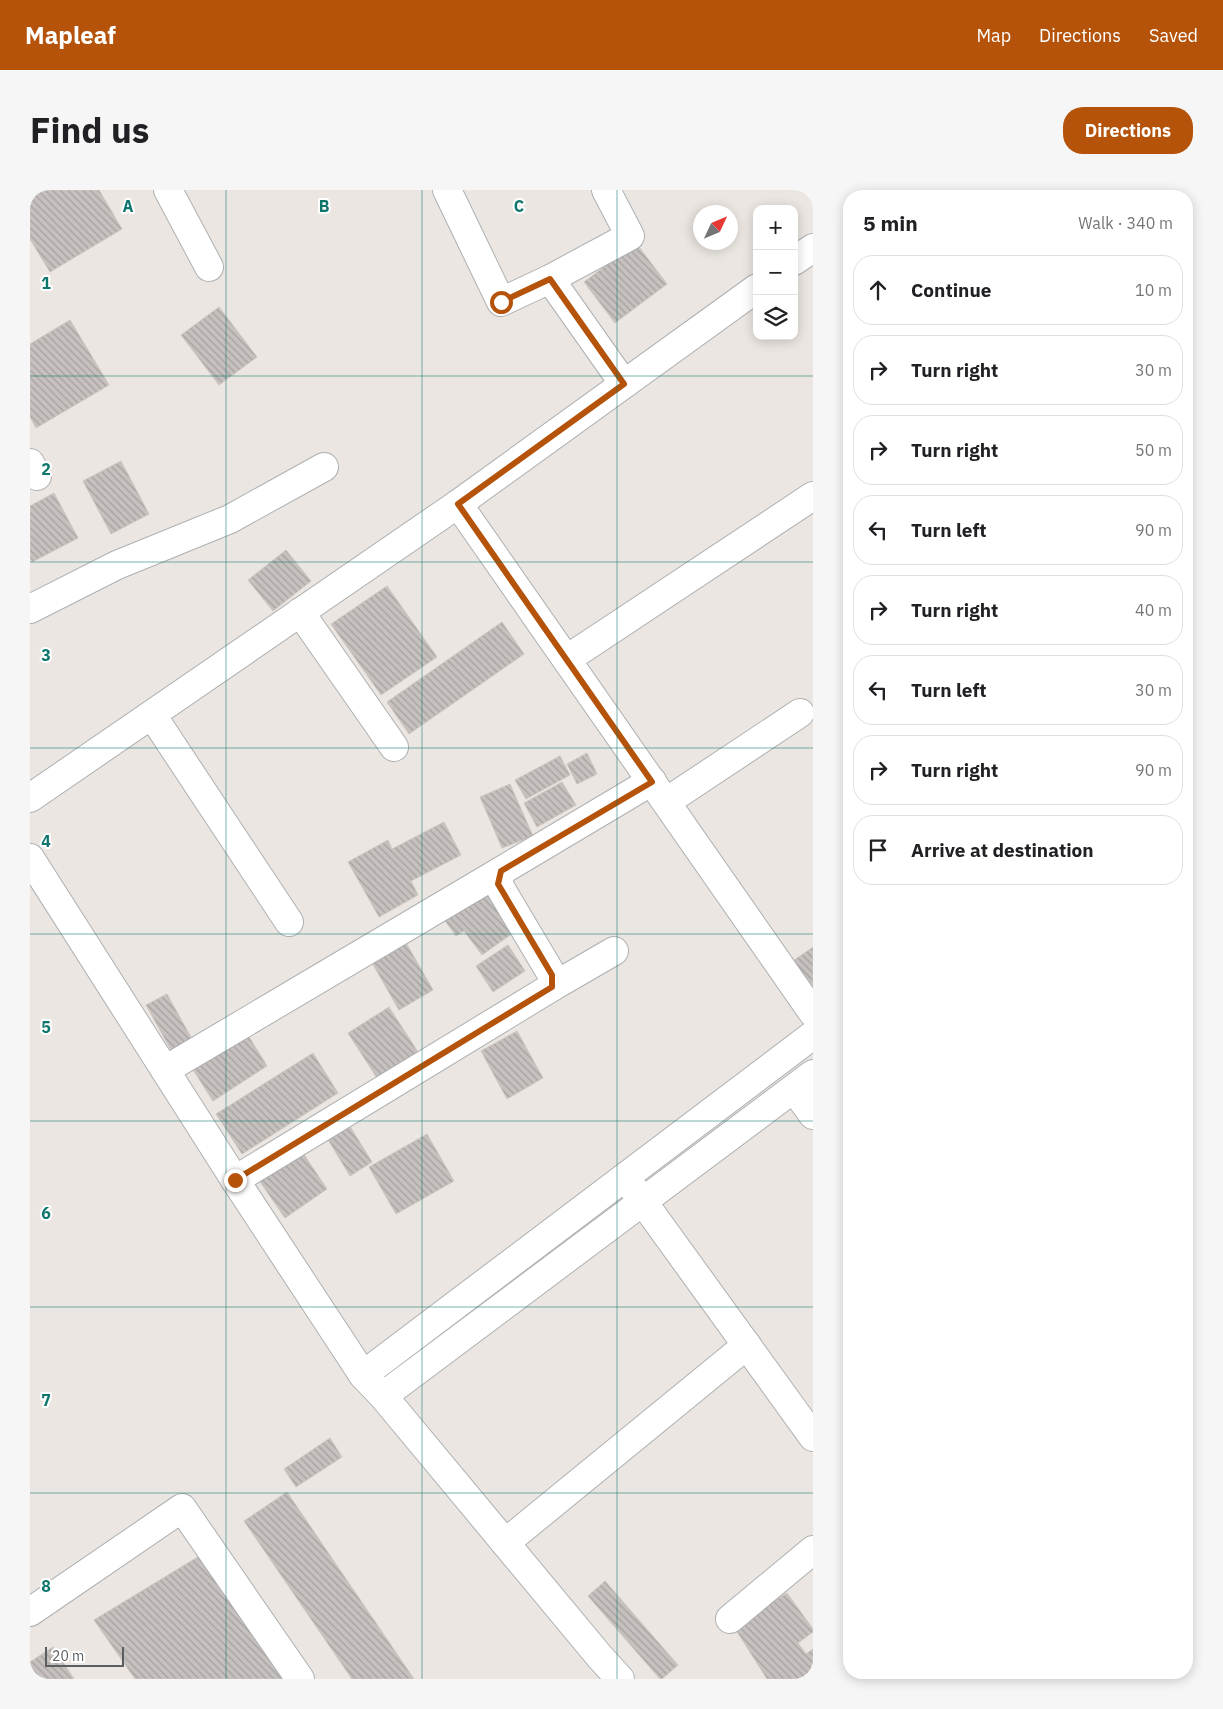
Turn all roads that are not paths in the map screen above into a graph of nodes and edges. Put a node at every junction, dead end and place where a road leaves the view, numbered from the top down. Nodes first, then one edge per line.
1 (168, 190) edge
2 (447, 190) edge
3 (606, 190) edge
4 (209, 267) dead end
5 (550, 279) junction
6 (753, 291) edge
7 (624, 384) junction
8 (324, 467) dead end
9 (813, 496) edge
10 (458, 504) junction
11 (30, 609) edge
12 (300, 612) junction
13 (567, 659) junction
14 (800, 713) dead end
15 (152, 715) junction
16 (394, 747) dead end
17 (659, 792) junction
18 (30, 798) edge
19 (30, 858) edge
20 (501, 871) junction
21 (289, 922) dead end
22 (614, 950) dead end
23 (552, 987) junction
24 (813, 1013) edge
25 (813, 1035) edge
26 (165, 1070) junction
27 (804, 1081) edge
28 (813, 1115) edge
29 (625, 1177) junction
30 (235, 1180) junction
31 (644, 1202) junction
32 (747, 1345) junction
33 (363, 1375) junction
34 (383, 1396) junction
35 (813, 1437) edge
36 (505, 1543) junction
37 (813, 1550) edge
38 (30, 1612) edge
39 (730, 1619) dead end
40 (300, 1679) edge
41 (620, 1679) edge

1 - 4 street
2 - 5 street
3 - 5 street
5 - 7 street
6 - 7 street
7 - 10 street
8 - 11 street
9 - 13 street
10 - 12 street
10 - 13 street
12 - 15 street
12 - 16 street
13 - 17 street
14 - 17 street
15 - 18 street
15 - 21 street
17 - 20 street
17 - 24 street
19 - 26 street
20 - 23 street
20 - 26 street
22 - 23 street
23 - 30 street
25 - 29 street
26 - 30 street
27 - 28 street
27 - 31 street
29 - 31 street
29 - 33 street
30 - 33 street
31 - 32 street
31 - 34 street
32 - 35 street
32 - 36 street
33 - 34 street
34 - 36 street
36 - 41 street
37 - 39 street
38 - 40 street

